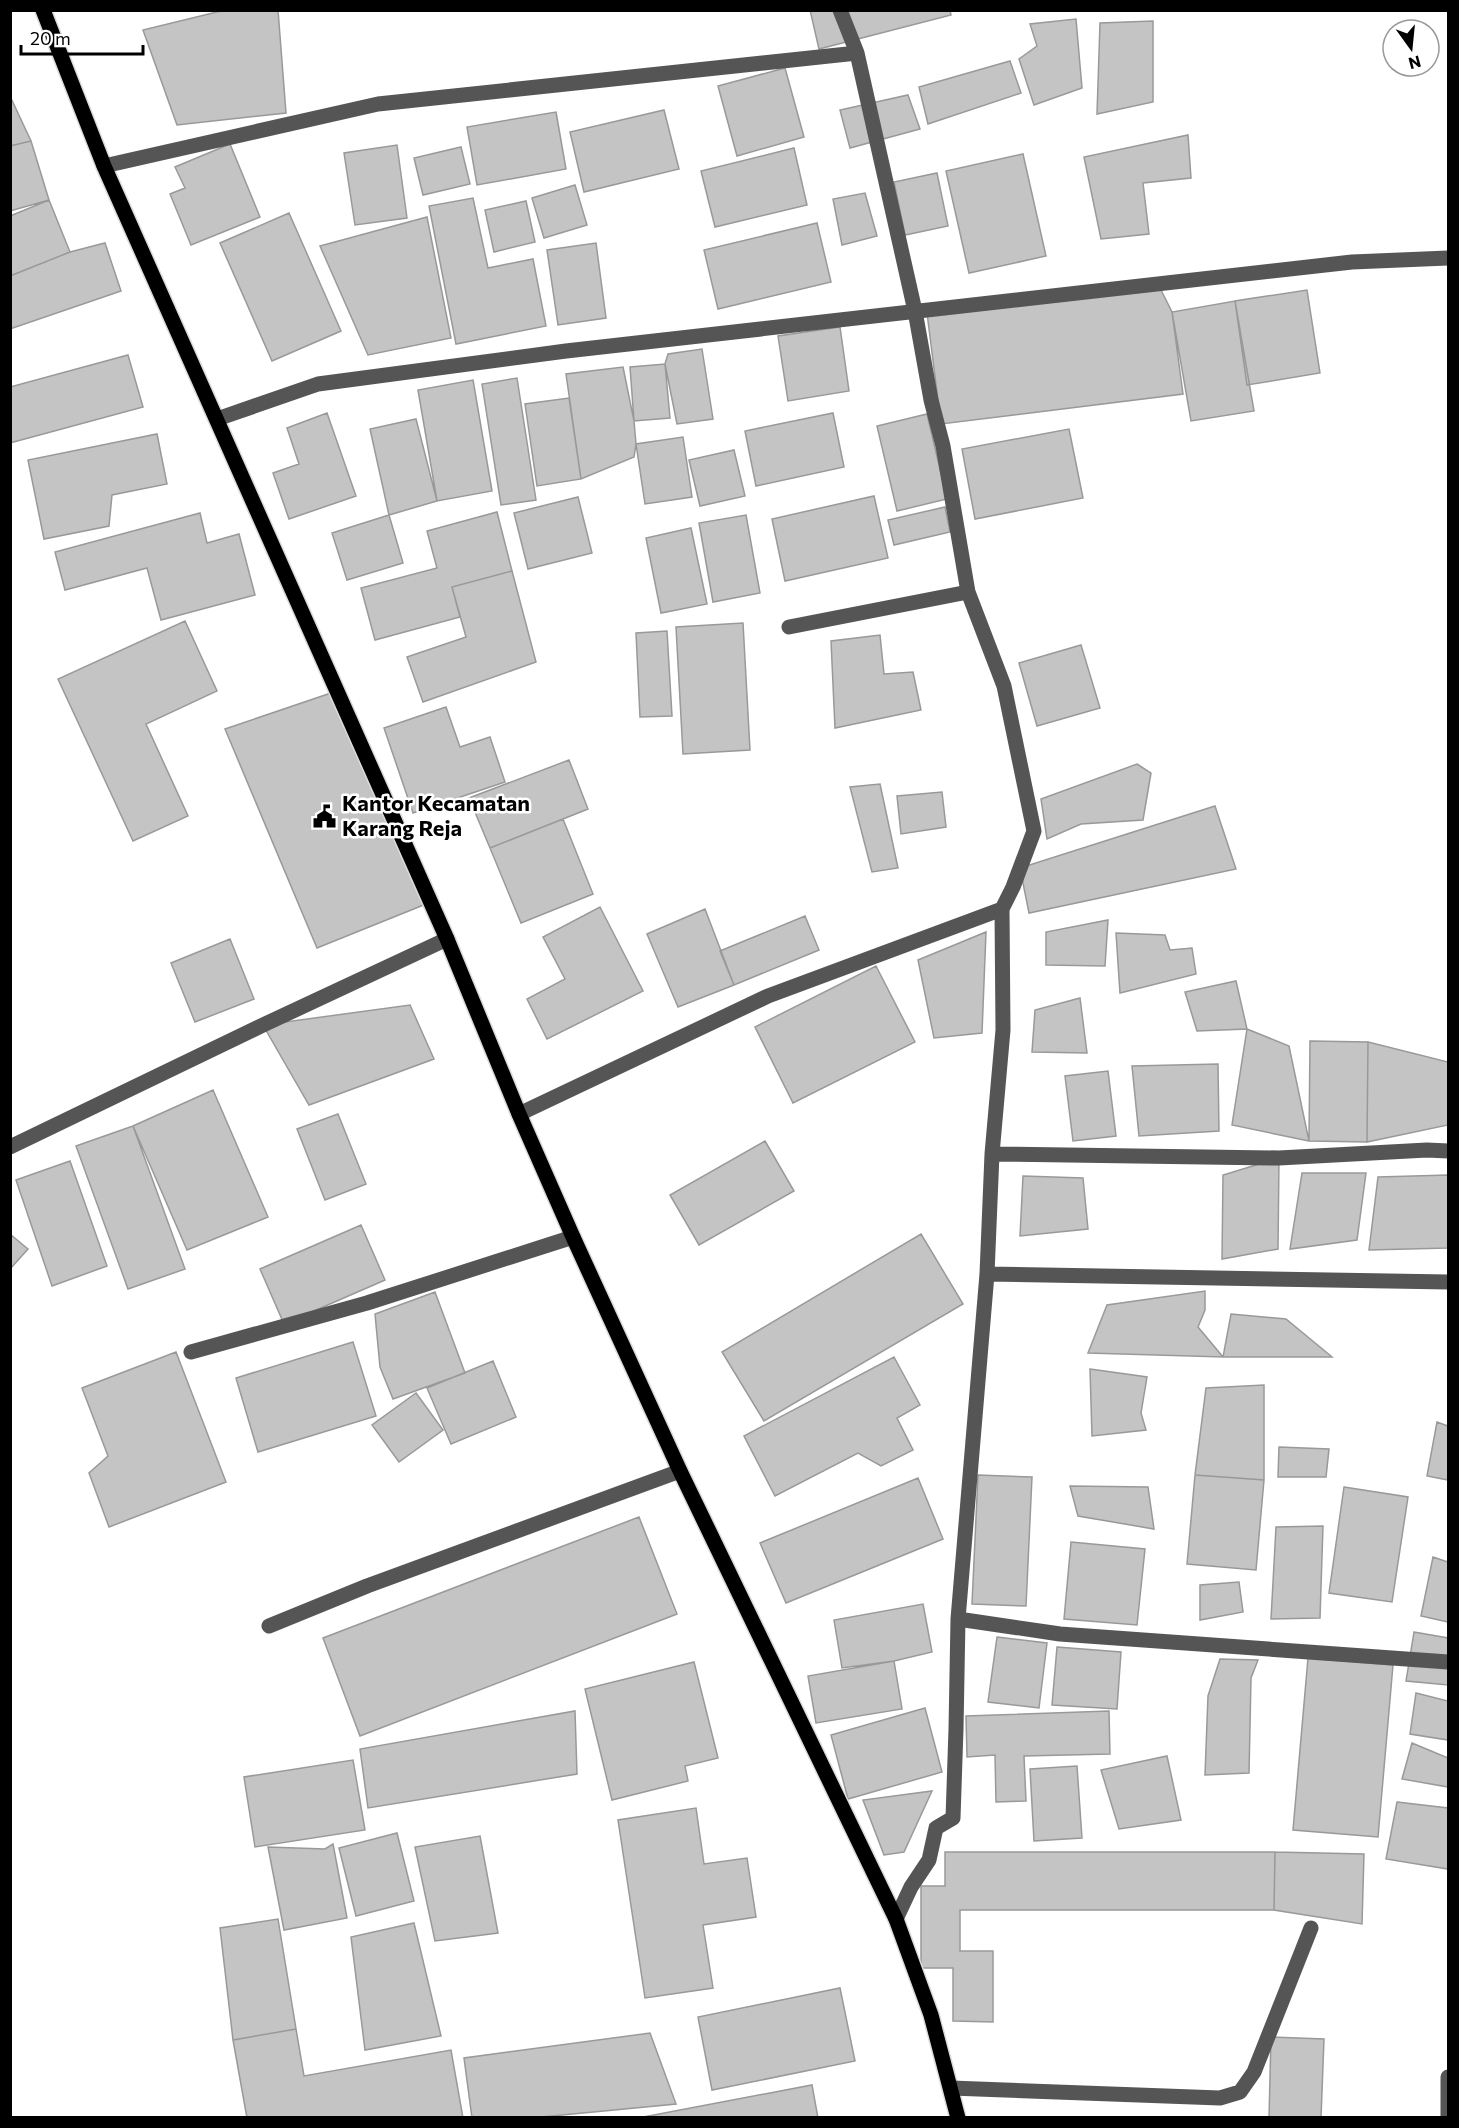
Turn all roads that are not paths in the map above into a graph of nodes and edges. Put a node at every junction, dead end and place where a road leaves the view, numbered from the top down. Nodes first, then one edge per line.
1 (43, 10) edge
2 (840, 10) edge
3 (857, 53) junction
4 (104, 166) junction
5 (1449, 258) edge
6 (915, 311) junction
7 (217, 419) junction
8 (968, 591) junction
9 (789, 627) dead end
10 (1002, 909) junction
11 (447, 939) junction
12 (519, 1114) junction
13 (10, 1147) edge
14 (1449, 1151) edge
15 (992, 1154) junction
16 (573, 1237) junction
17 (987, 1274) junction
18 (1449, 1282) edge
19 (191, 1352) dead end
20 (680, 1471) junction
21 (958, 1619) junction
22 (269, 1626) dead end
23 (1449, 1662) edge
24 (896, 1919) junction
25 (1311, 1928) dead end
26 (1449, 2077) edge
27 (951, 2088) junction
28 (958, 2118) edge
29 (1448, 2118) edge

1 - 4 main road
2 - 3 street
3 - 4 street
3 - 6 street
4 - 7 main road
5 - 6 street
6 - 7 street
6 - 8 street
7 - 11 main road
8 - 9 street
8 - 10 street
10 - 12 street
10 - 15 street
11 - 12 main road
11 - 13 street
12 - 16 main road
14 - 15 street
15 - 17 street
16 - 19 street
16 - 20 main road
17 - 18 street
17 - 21 street
20 - 22 street
20 - 24 main road
21 - 23 street
21 - 24 street
24 - 27 main road
25 - 27 street
26 - 29 street
27 - 28 main road

